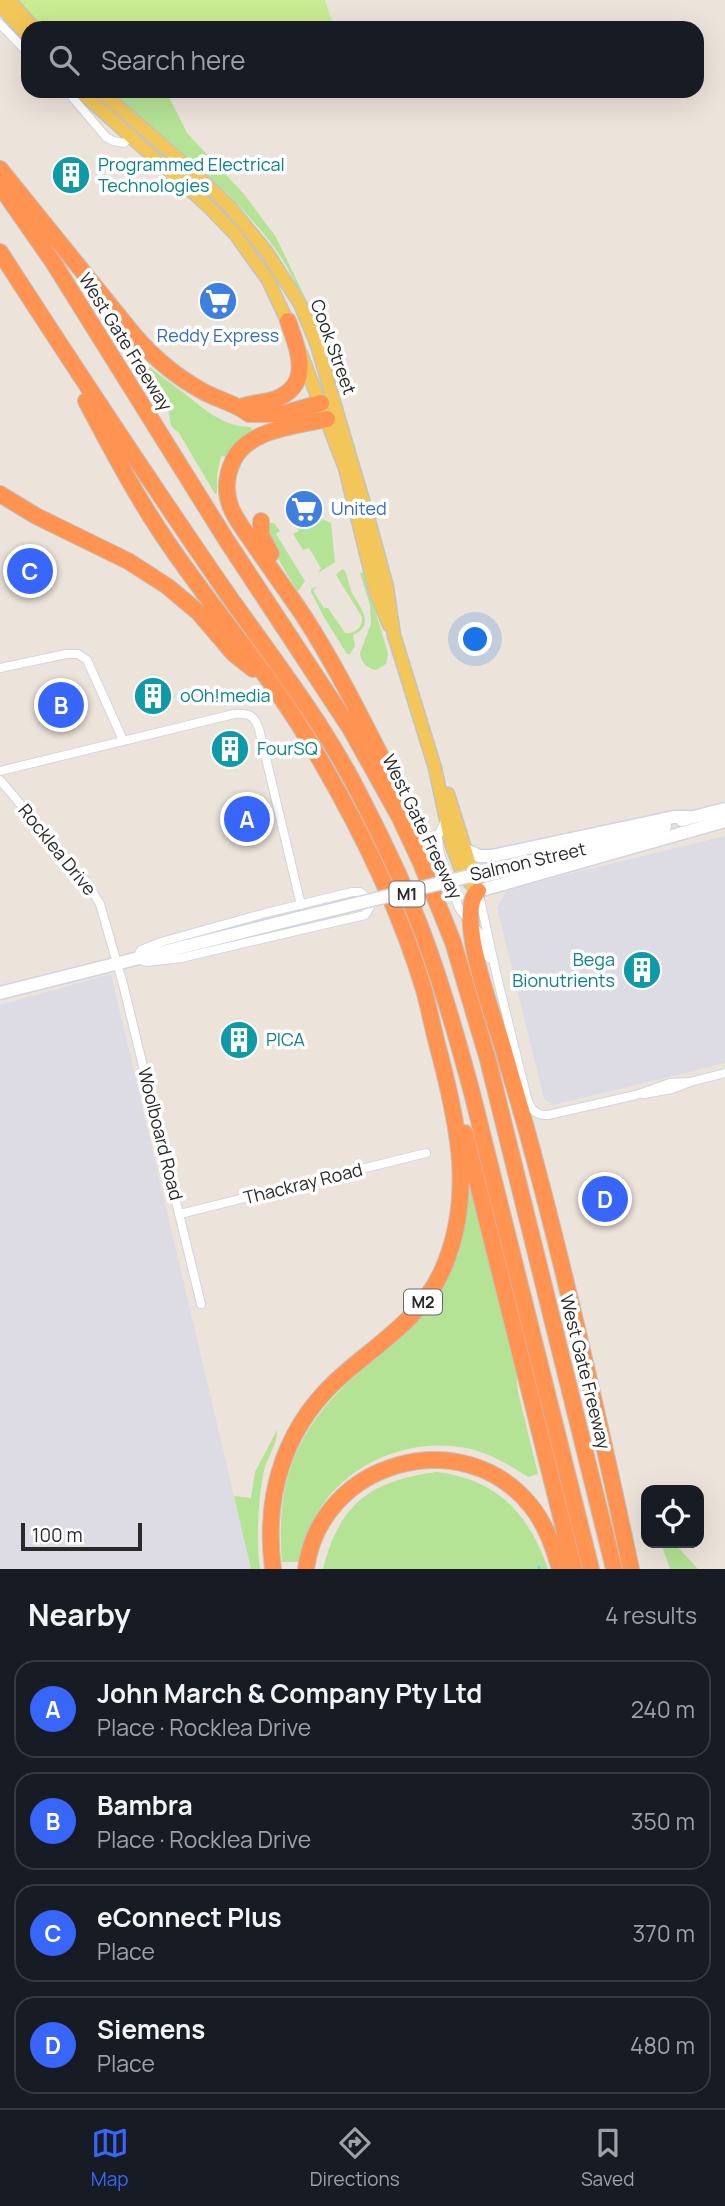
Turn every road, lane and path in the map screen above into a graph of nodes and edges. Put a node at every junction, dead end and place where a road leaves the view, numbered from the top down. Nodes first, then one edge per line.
1 (9, 0) edge
2 (0, 5) edge
3 (28, 21) edge
4 (0, 24) edge
5 (21, 29) edge
6 (13, 37) junction
7 (21, 37) edge
8 (21, 46) edge
9 (72, 98) edge
10 (88, 98) edge
11 (108, 98) edge
12 (141, 125) junction
13 (131, 137) junction
14 (0, 159) edge
15 (0, 169) edge
16 (0, 186) edge
17 (0, 252) edge
18 (98, 288) junction
19 (33, 303) junction
20 (288, 321) junction
21 (327, 401) junction
22 (241, 407) junction
23 (332, 417) junction
24 (1, 495) edge
25 (261, 521) dead end
26 (301, 612) junction
27 (0, 668) edge
28 (267, 678) junction
29 (123, 740) junction
30 (435, 768) junction
31 (0, 771) edge
32 (0, 780) edge
33 (725, 809) edge
34 (445, 815) junction
35 (725, 821) edge
36 (688, 824) junction
37 (464, 849) junction
38 (500, 855) junction
39 (421, 863) junction
40 (510, 882) junction
41 (478, 891) junction
42 (301, 905) junction
43 (469, 922) junction
44 (453, 942) junction
45 (136, 959) junction
46 (117, 964) junction
47 (497, 977) junction
48 (423, 989) junction
49 (0, 993) edge
50 (725, 1073) edge
51 (426, 1153) dead end
52 (180, 1214) junction
53 (568, 1293) junction
54 (201, 1304) dead end
55 (273, 1569) edge
56 (306, 1569) edge
57 (561, 1569) edge
58 (574, 1569) edge
59 (591, 1569) edge
60 (614, 1569) edge
61 (631, 1569) edge

1 - 3 main road
2 - 5 main road
4 - 6 street
6 - 7 street
6 - 8 street
9 - 13 street
10 - 13 main road, Cook Street
11 - 12 main road, Cook Street
12 - 13 street
12 - 21 main road, Cook Street
13 - 20 main road, Cook Street
14 - 18 highway
15 - 18 highway
16 - 39 highway, West Gate Freeway / M1
17 - 19 highway, M1
18 - 22 highway
19 - 28 highway, M1
19 - 59 highway, M1
20 - 21 main road, Cook Street
20 - 22 highway
21 - 22 highway
21 - 23 main road, Cook Street
23 - 26 highway
23 - 30 main road, Cook Street
24 - 28 highway
25 - 26 highway
26 - 39 highway
27 - 29 street
28 - 48 highway, M1
29 - 31 street
29 - 42 street
30 - 34 main road, Cook Street
30 - 37 main road, Cook Street
32 - 46 street, Rocklea Drive
33 - 36 street, Salmon Street
34 - 41 main road, Cook Street
34 - 43 street, Cook Street
35 - 36 street, Salmon Street
36 - 38 street, Salmon Street
36 - 40 street, Salmon Street
36 - 45 street, Salmon Street, bridge
37 - 38 street, Salmon Street
37 - 41 main road, Cook Street
38 - 40 street
39 - 44 highway, West Gate Freeway / M1
40 - 41 street, Salmon Street
41 - 43 highway
41 - 47 street
42 - 45 street, Salmon Street
42 - 45 street, Salmon Street
43 - 47 street, Cook Street
43 - 53 highway
44 - 53 highway
44 - 60 highway, West Gate Freeway / M1
45 - 46 street, Salmon Street
46 - 49 street, Salmon Street
46 - 52 street, Woolboard Road
47 - 50 street
48 - 55 highway, M2
48 - 58 highway, M1
51 - 52 street, Thackray Road
52 - 54 street, Woolboard Road
53 - 61 highway
56 - 57 highway

